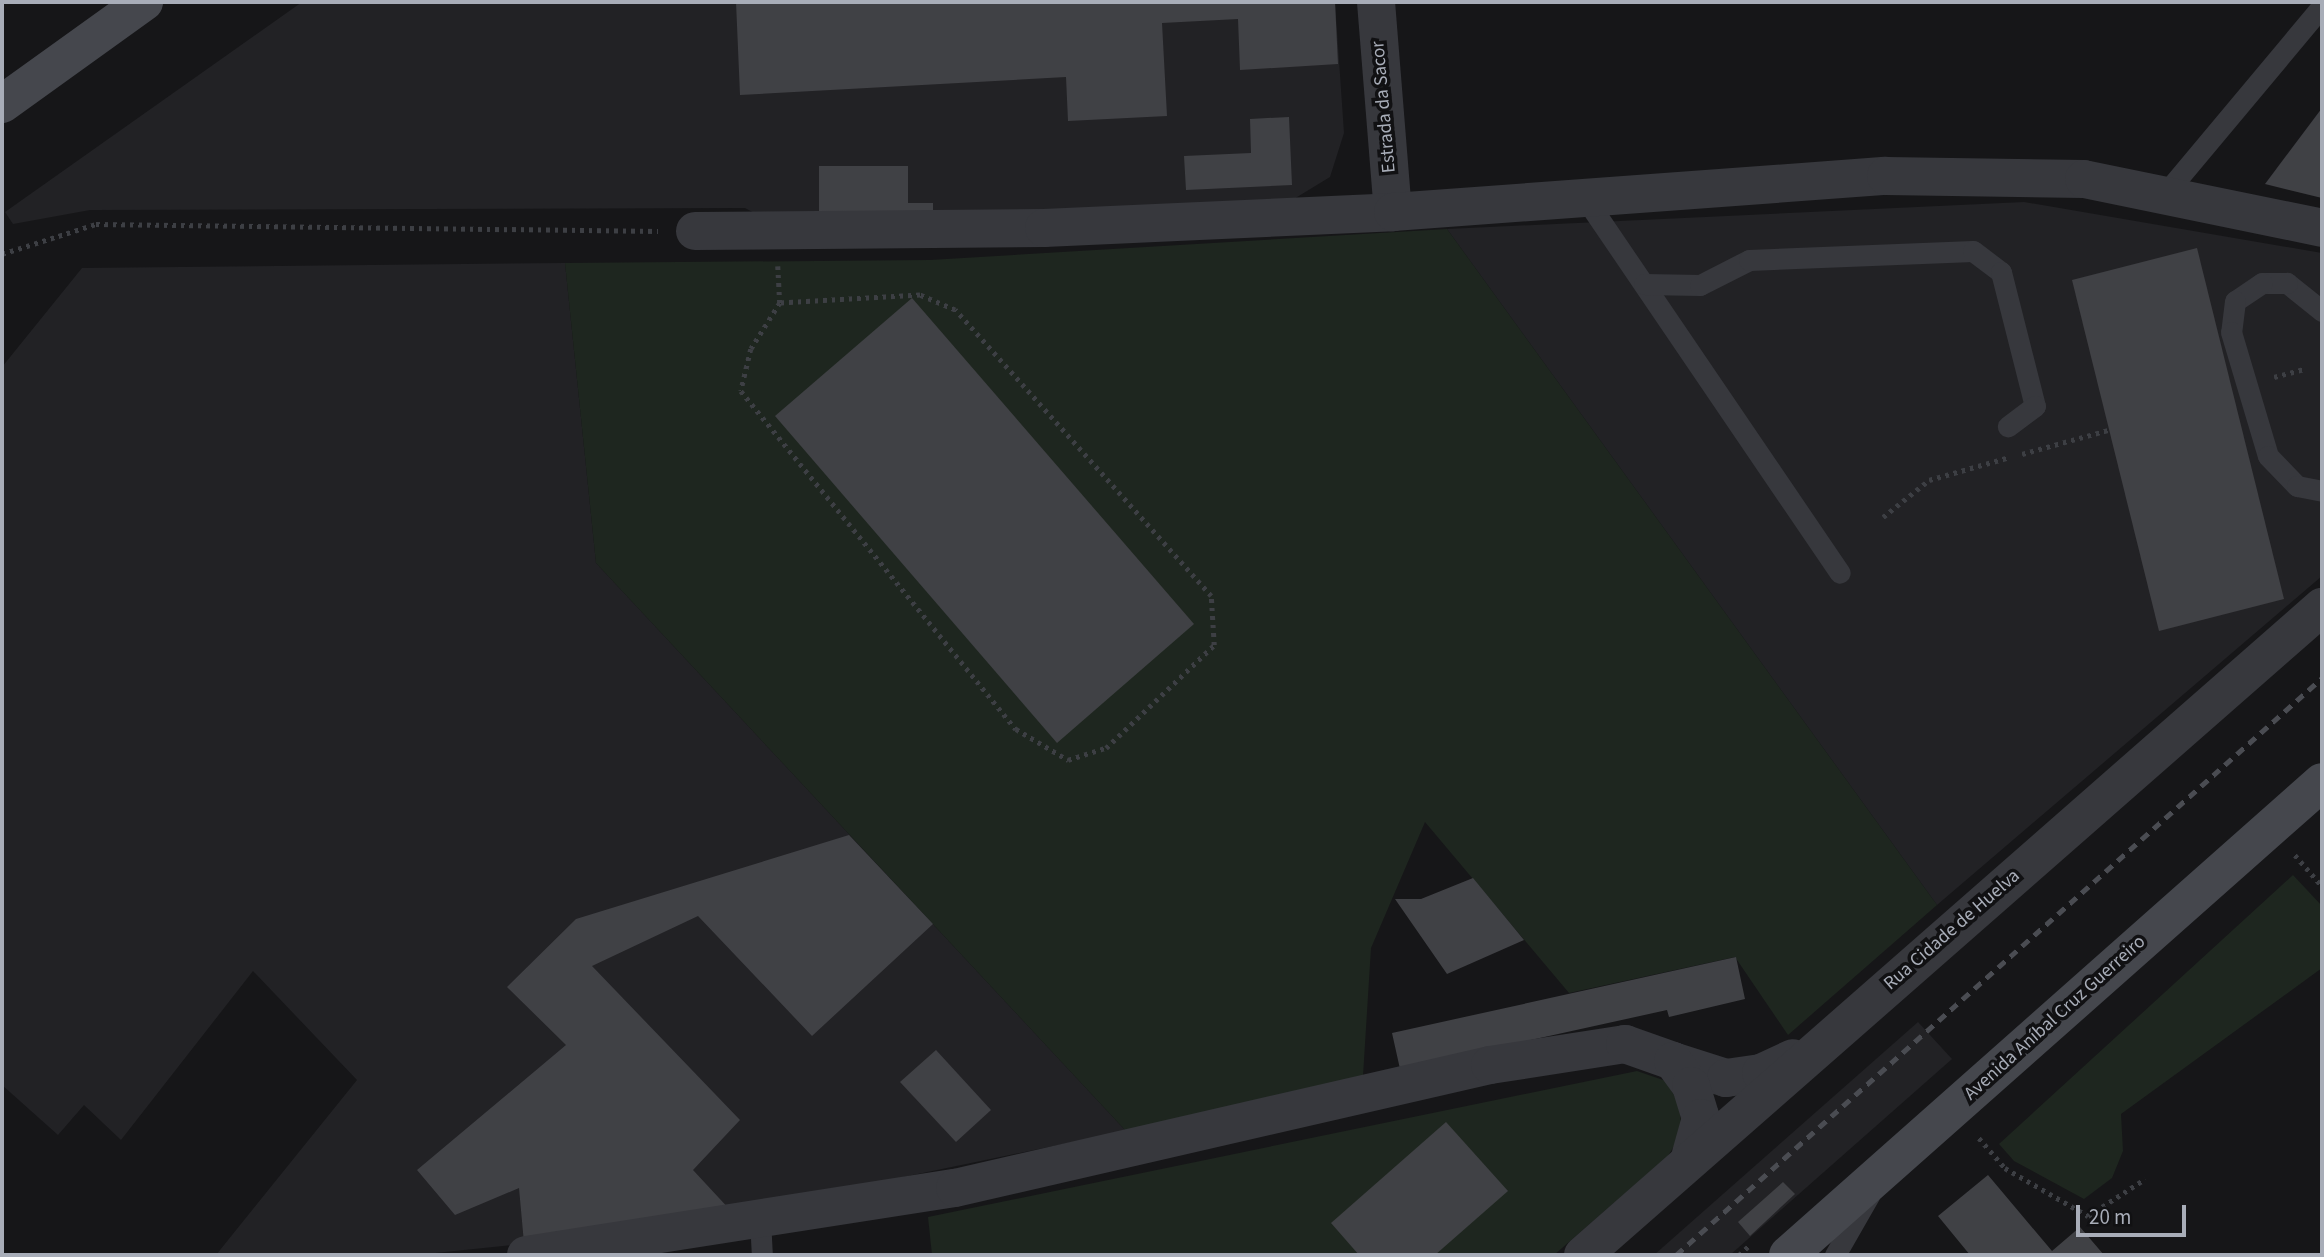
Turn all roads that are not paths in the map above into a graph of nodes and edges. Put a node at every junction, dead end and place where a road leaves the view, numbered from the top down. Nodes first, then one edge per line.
1 (144, 2) edge
2 (1376, 2) edge
3 (2322, 6) edge
4 (2, 104) edge
5 (2164, 195) junction
6 (1585, 198) junction
7 (1393, 212) junction
8 (2322, 228) edge
9 (695, 231) road end
10 (1644, 284) junction
11 (2322, 311) edge
12 (2008, 426) dead end
13 (2322, 491) edge
14 (1840, 573) dead end
15 (2322, 607) edge
16 (2322, 782) edge
17 (1821, 1045) junction
18 (1672, 1061) junction
19 (1689, 1161) junction
20 (1880, 1174) junction
21 (761, 1237) edge
22 (526, 1255) edge
23 (1583, 1255) edge
24 (1788, 1255) edge
25 (1835, 1255) edge

1 - 4 street
2 - 7 street, Estrada da Sacor
3 - 5 lane
5 - 6 street
5 - 8 street
6 - 7 street
6 - 10 lane
7 - 9 street
10 - 12 lane
10 - 14 lane
11 - 13 lane
15 - 17 street, Rua Cidade de Huelva
16 - 20 street, Avenida Aníbal Cruz Guerreiro
17 - 18 street
17 - 19 street, Rua Cidade de Huelva
18 - 19 street
18 - 21 street
19 - 23 street, Rua Cidade de Huelva
20 - 24 street, Avenida Aníbal Cruz Guerreiro
20 - 25 lane
21 - 22 street

